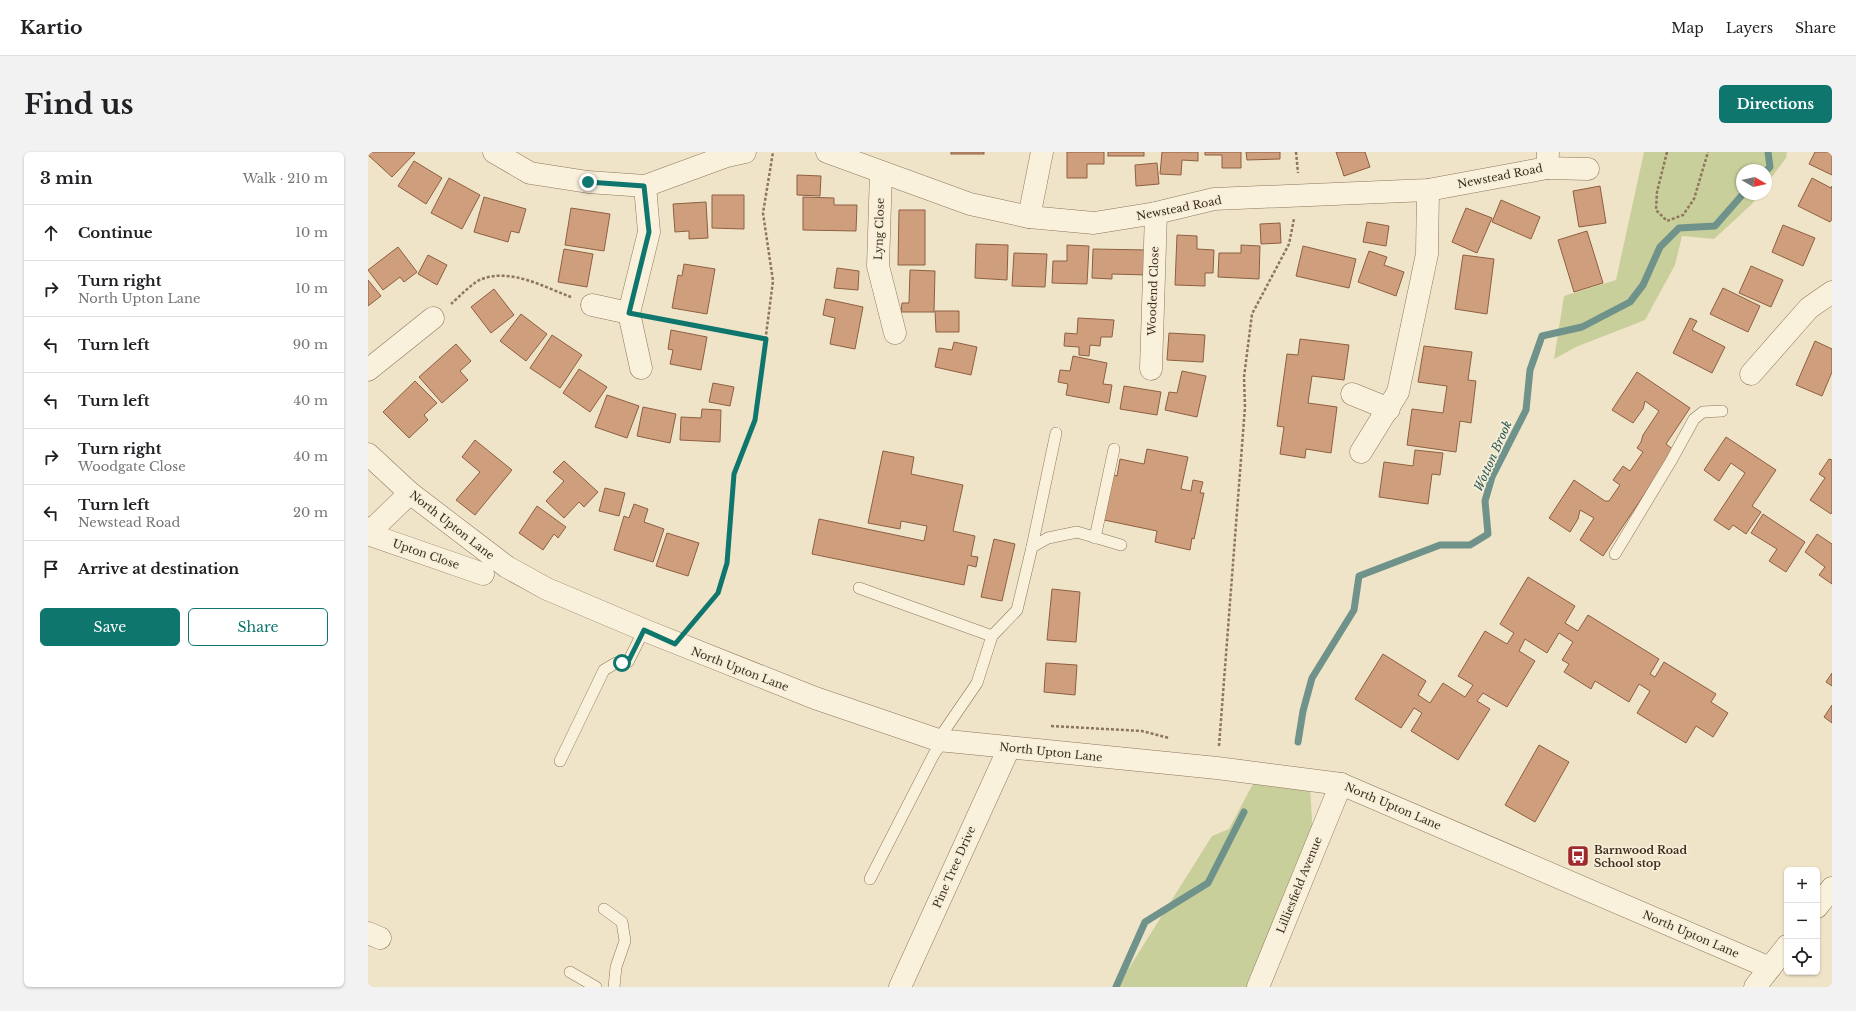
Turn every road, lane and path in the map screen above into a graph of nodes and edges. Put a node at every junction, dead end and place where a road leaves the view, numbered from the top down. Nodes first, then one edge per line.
1 (494, 152) edge
2 (745, 152) edge
3 (773, 152) edge
4 (827, 152) edge
5 (1042, 152) edge
6 (1296, 152) edge
7 (1667, 152) edge
8 (1708, 152) edge
9 (1547, 160) edge
10 (1588, 169) dead end
11 (881, 172) junction
12 (644, 186) junction
13 (1299, 187) junction
14 (1428, 190) junction
15 (1156, 213) junction
16 (1029, 217) junction
17 (1832, 292) edge
18 (592, 306) joint
19 (629, 313) junction
20 (433, 318) joint
21 (895, 333) dead end
22 (766, 339) junction
23 (641, 368) dead end
24 (1151, 369) dead end
25 (368, 370) edge
26 (1751, 374) dead end
27 (1352, 394) dead end
28 (1389, 408) junction
29 (1722, 412) dead end
30 (1056, 433) dead end
31 (1114, 449) dead end
32 (1361, 452) dead end
33 (368, 454) edge
34 (410, 493) junction
35 (368, 530) edge
36 (368, 534) edge
37 (1095, 538) junction
38 (1121, 545) dead end
39 (1032, 547) junction
40 (1615, 554) dead end
41 (483, 574) dead end
42 (859, 588) dead end
43 (644, 630) junction
44 (992, 636) junction
45 (675, 644) junction
46 (941, 741) junction
47 (1009, 748) junction
48 (560, 761) dead end
49 (1217, 768) junction
50 (1341, 784) junction
51 (870, 879) dead end
52 (1832, 888) edge
53 (1820, 904) edge
54 (604, 909) dead end
55 (1784, 950) edge
56 (1770, 968) junction
57 (570, 972) dead end
58 (596, 987) edge
59 (614, 987) edge
60 (900, 987) edge
61 (1258, 987) edge
62 (1755, 987) edge

1 - 12 street
2 - 12 street
3 - 22 path
4 - 11 street, Newstead Road
5 - 16 street
6 - 13 path
7 - 8 path
9 - 10 street, Newstead Road
9 - 14 street, Newstead Road
11 - 16 street, Newstead Road
11 - 21 street, Lyng Close
12 - 19 street
13 - 14 street, Newstead Road
13 - 15 street, Newstead Road
13 - 49 path
14 - 28 street
15 - 16 street, Newstead Road
15 - 24 street, Woodend Close
17 - 26 street
18 - 19 street
18 - 20 path
19 - 22 path
19 - 23 street
20 - 25 street
22 - 45 path
27 - 28 street
28 - 32 street
29 - 40 lane
30 - 39 lane
31 - 37 lane
33 - 34 street, North Upton Lane
34 - 35 street
34 - 43 street, North Upton Lane
36 - 41 street, Upton Close
37 - 38 lane
37 - 39 lane
39 - 44 lane
42 - 44 lane
43 - 45 street, North Upton Lane
43 - 48 lane
44 - 46 lane
45 - 46 street, North Upton Lane
46 - 47 street, North Upton Lane
46 - 51 lane
47 - 49 street, North Upton Lane
47 - 60 street, Pine Tree Drive
49 - 50 street, North Upton Lane
50 - 56 street, North Upton Lane
50 - 61 street, Lilliesfield Avenue
52 - 53 street
54 - 59 lane
55 - 56 street
56 - 62 street
57 - 58 lane

